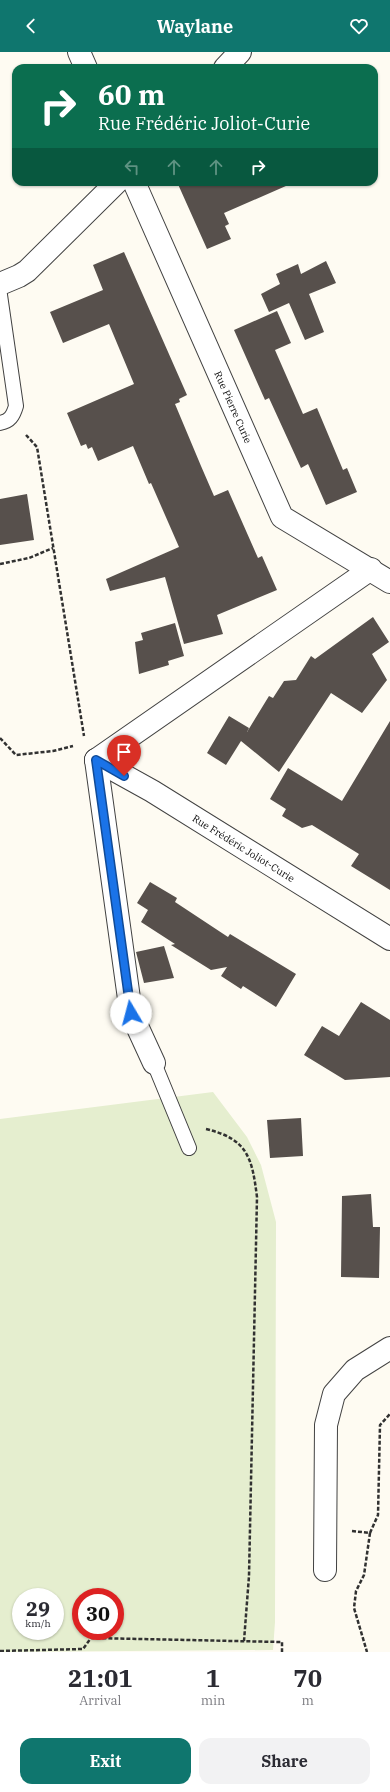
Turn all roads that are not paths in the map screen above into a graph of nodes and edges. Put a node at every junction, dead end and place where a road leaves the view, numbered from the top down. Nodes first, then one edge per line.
1 (79, 52) edge
2 (240, 52) edge
3 (84, 64) edge
4 (229, 64) edge
5 (113, 186) edge
6 (136, 186) edge
7 (0, 284) edge
8 (0, 295) edge
9 (6, 420) edge
10 (370, 569) junction
11 (390, 582) edge
12 (91, 752) junction
13 (390, 939) edge
14 (154, 1063) joint
15 (189, 1148) dead end
16 (390, 1348) edge
17 (325, 1570) dead end

1 - 3 street
2 - 4 street
5 - 7 street
6 - 10 street, Rue Pierre Curie
8 - 9 lane
10 - 11 street, Rue Pierre Curie
10 - 12 street
12 - 13 street, Rue Frédéric Joliot-Curie
12 - 14 street
14 - 15 lane
16 - 17 street

